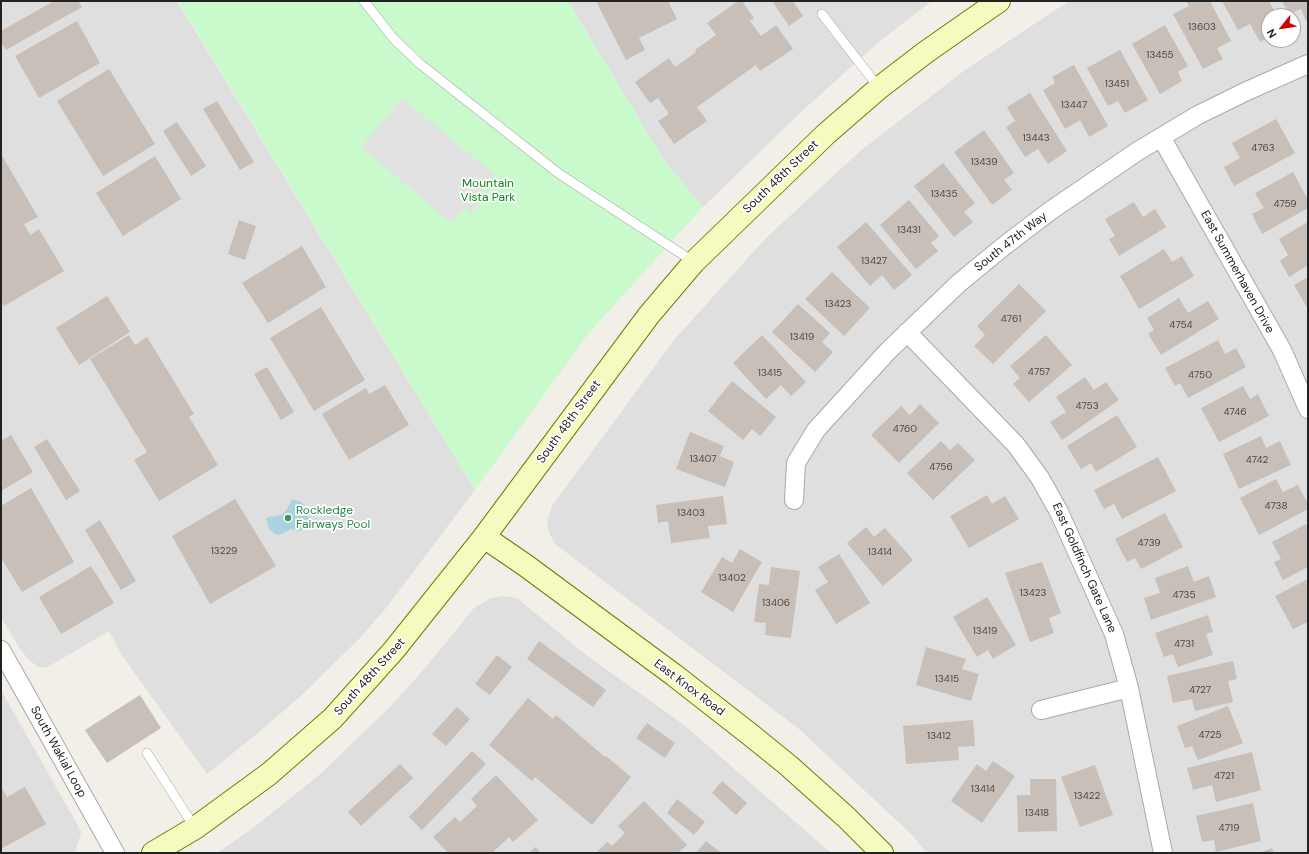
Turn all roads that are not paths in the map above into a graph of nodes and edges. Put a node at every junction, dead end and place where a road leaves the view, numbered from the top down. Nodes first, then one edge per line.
1 (364, 1) edge
2 (999, 1) edge
3 (822, 14) dead end
4 (1308, 64) edge
5 (879, 88) junction
6 (1161, 137) junction
7 (694, 262) junction
8 (907, 332) junction
9 (1308, 409) edge
10 (794, 500) dead end
11 (484, 537) junction
12 (1, 650) edge
13 (1129, 688) junction
14 (1041, 710) dead end
15 (147, 753) dead end
16 (195, 828) junction
17 (115, 853) edge
18 (153, 853) edge
19 (882, 853) edge
20 (1163, 853) edge

1 - 7 lane
2 - 5 main road, South 48th Street
3 - 5 lane
4 - 6 street, South 47th Way
5 - 7 main road, South 48th Street
6 - 8 street, South 47th Way
6 - 9 street, East Summerhaven Drive
7 - 11 main road, South 48th Street
8 - 10 street, South 47th Way
8 - 13 street, East Goldfinch Gate Lane
11 - 16 main road, South 48th Street
11 - 19 main road, East Knox Road
12 - 17 street, South Wakial Loop
13 - 14 street
13 - 20 street, East Goldfinch Gate Lane
15 - 16 lane
16 - 18 main road, South 48th Street

